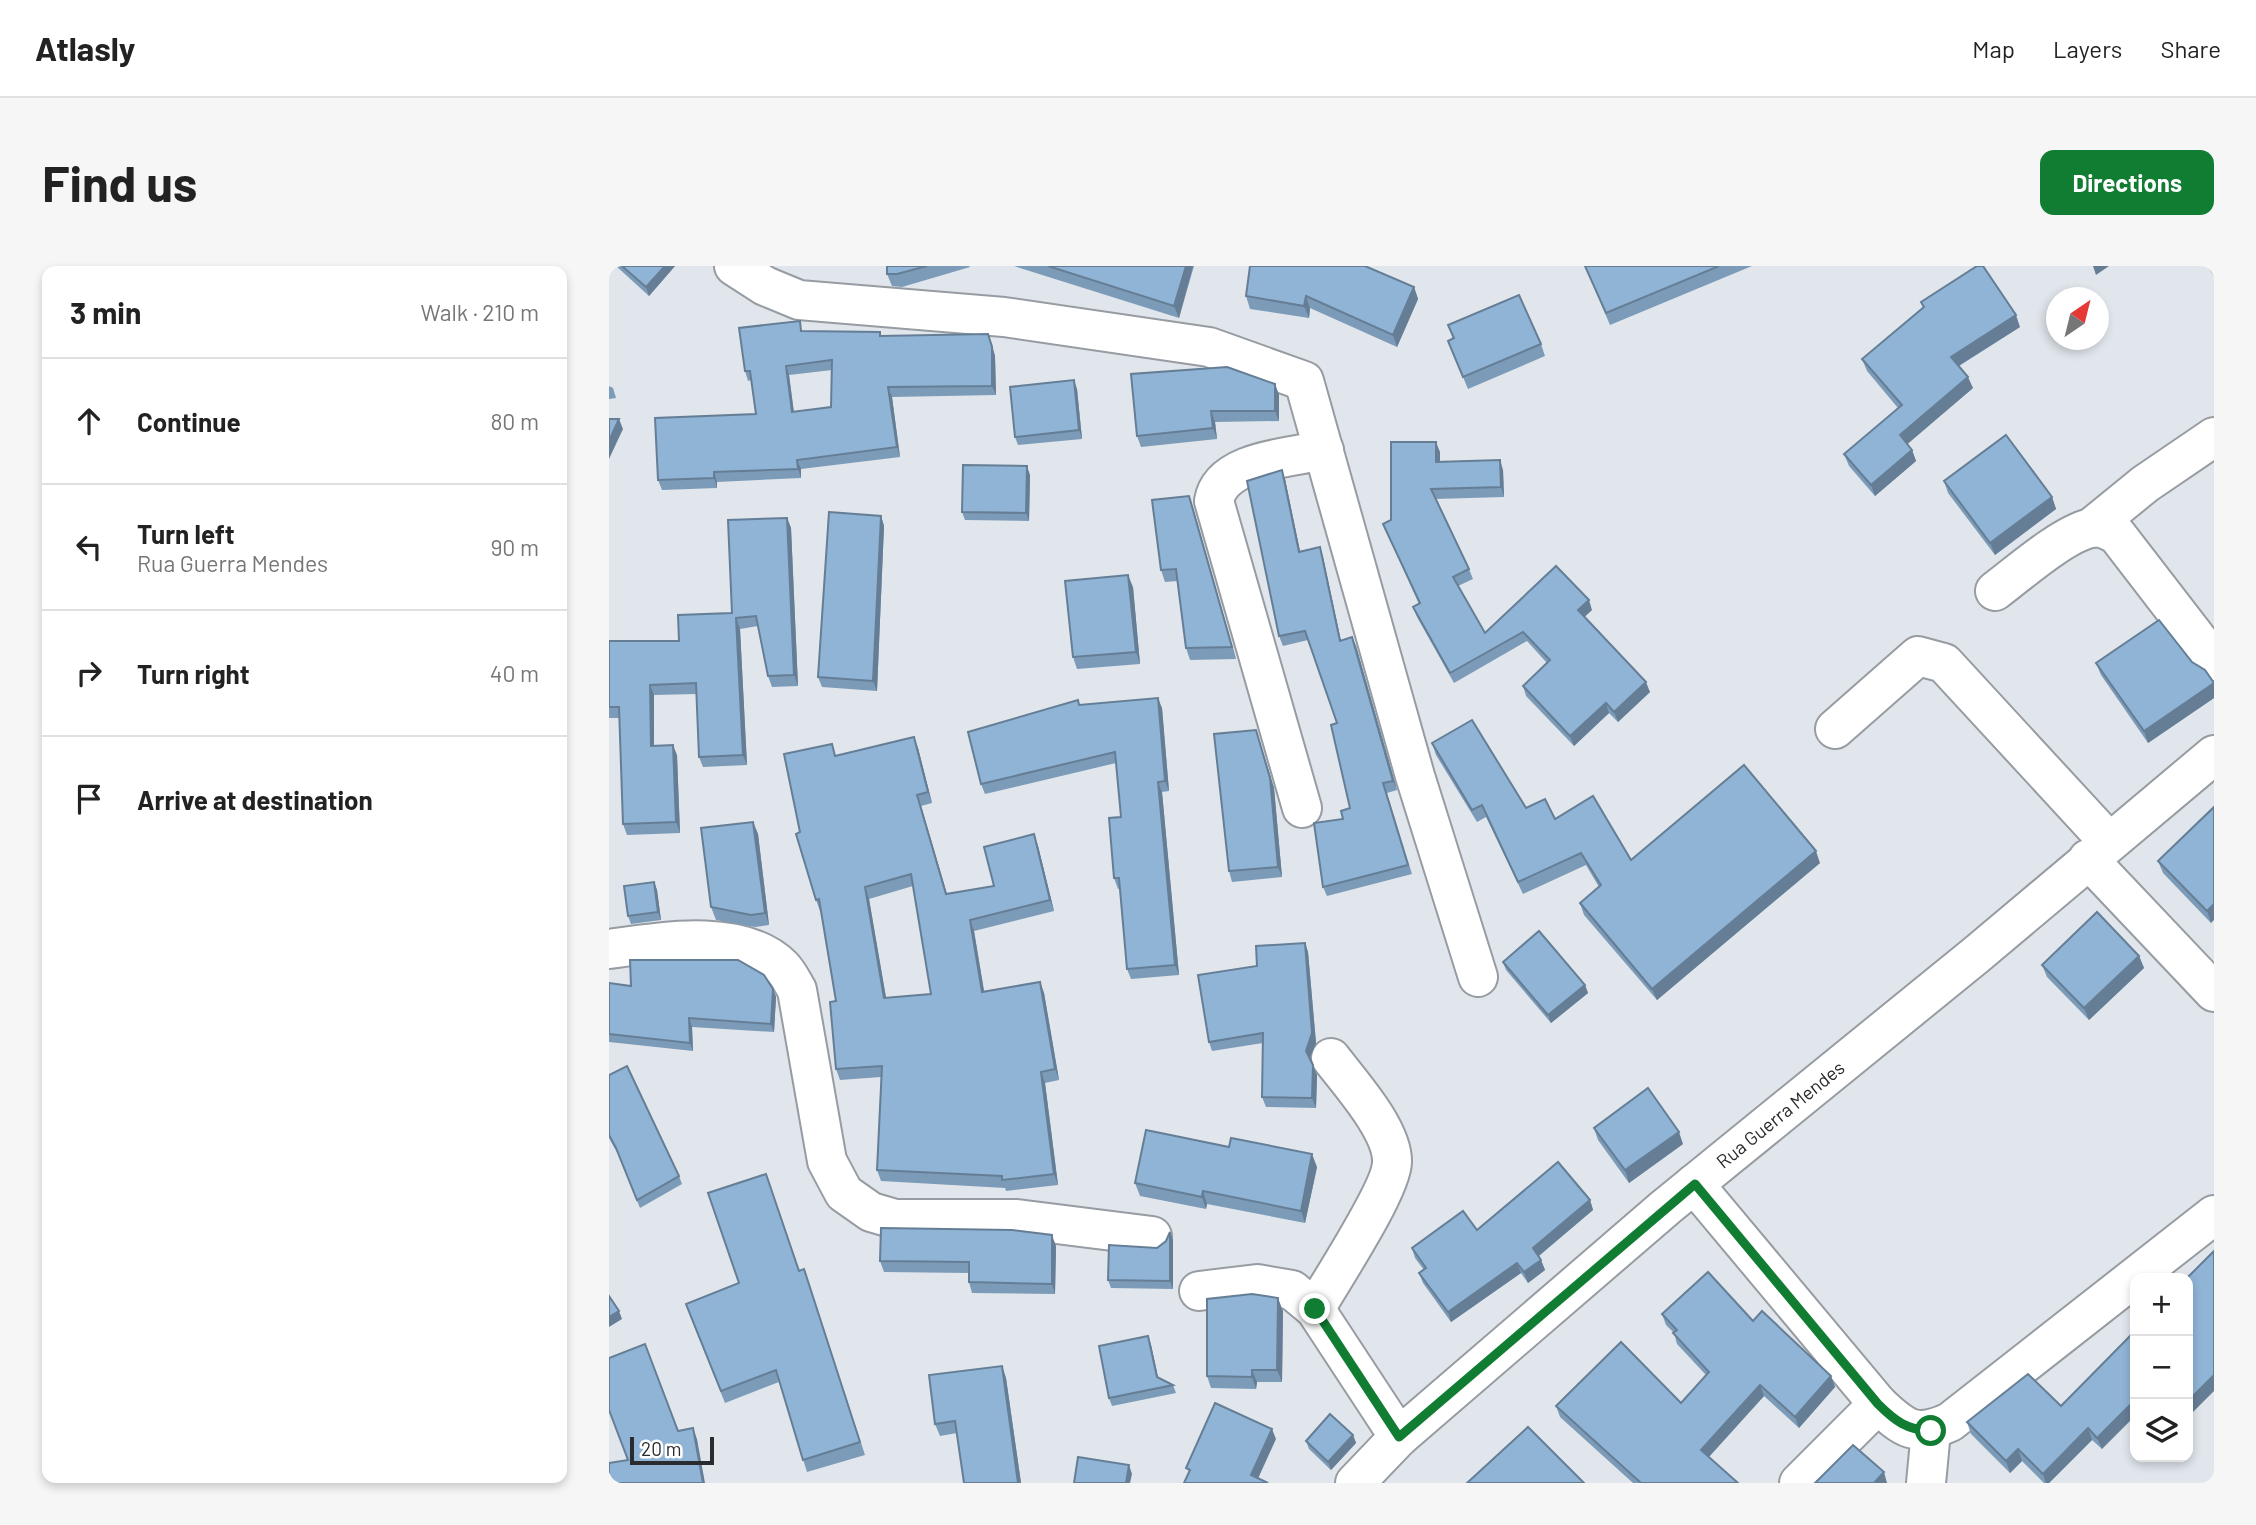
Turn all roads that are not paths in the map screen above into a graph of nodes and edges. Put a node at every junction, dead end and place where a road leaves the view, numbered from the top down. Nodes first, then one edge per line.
1 (734, 266) edge
2 (2214, 437) edge
3 (1324, 450) junction
4 (2091, 528) junction
5 (1995, 591) dead end
6 (2214, 661) edge
7 (1835, 729) dead end
8 (2214, 755) edge
9 (1302, 808) dead end
10 (2098, 851) junction
11 (609, 949) edge
12 (1478, 977) dead end
13 (2214, 992) edge
14 (1331, 1058) dead end
15 (1695, 1184) junction
16 (2214, 1215) edge
17 (1152, 1236) dead end
18 (1199, 1291) dead end
19 (1315, 1309) junction
20 (1878, 1404) junction
21 (1931, 1431) junction
22 (1399, 1437) junction
23 (1355, 1483) edge
24 (1799, 1483) edge
25 (1926, 1483) edge

1 - 3 street
2 - 4 street
3 - 9 street
3 - 12 street
4 - 5 street
4 - 6 street
7 - 10 street
8 - 10 street, Rua Guerra Mendes
10 - 13 street
10 - 15 street, Rua Guerra Mendes
11 - 17 street
14 - 19 street
15 - 20 street
15 - 22 street, Rua Guerra Mendes
16 - 21 street
18 - 19 street
19 - 22 street
20 - 21 street
20 - 24 street
21 - 25 street
22 - 23 street, Rua Guerra Mendes

